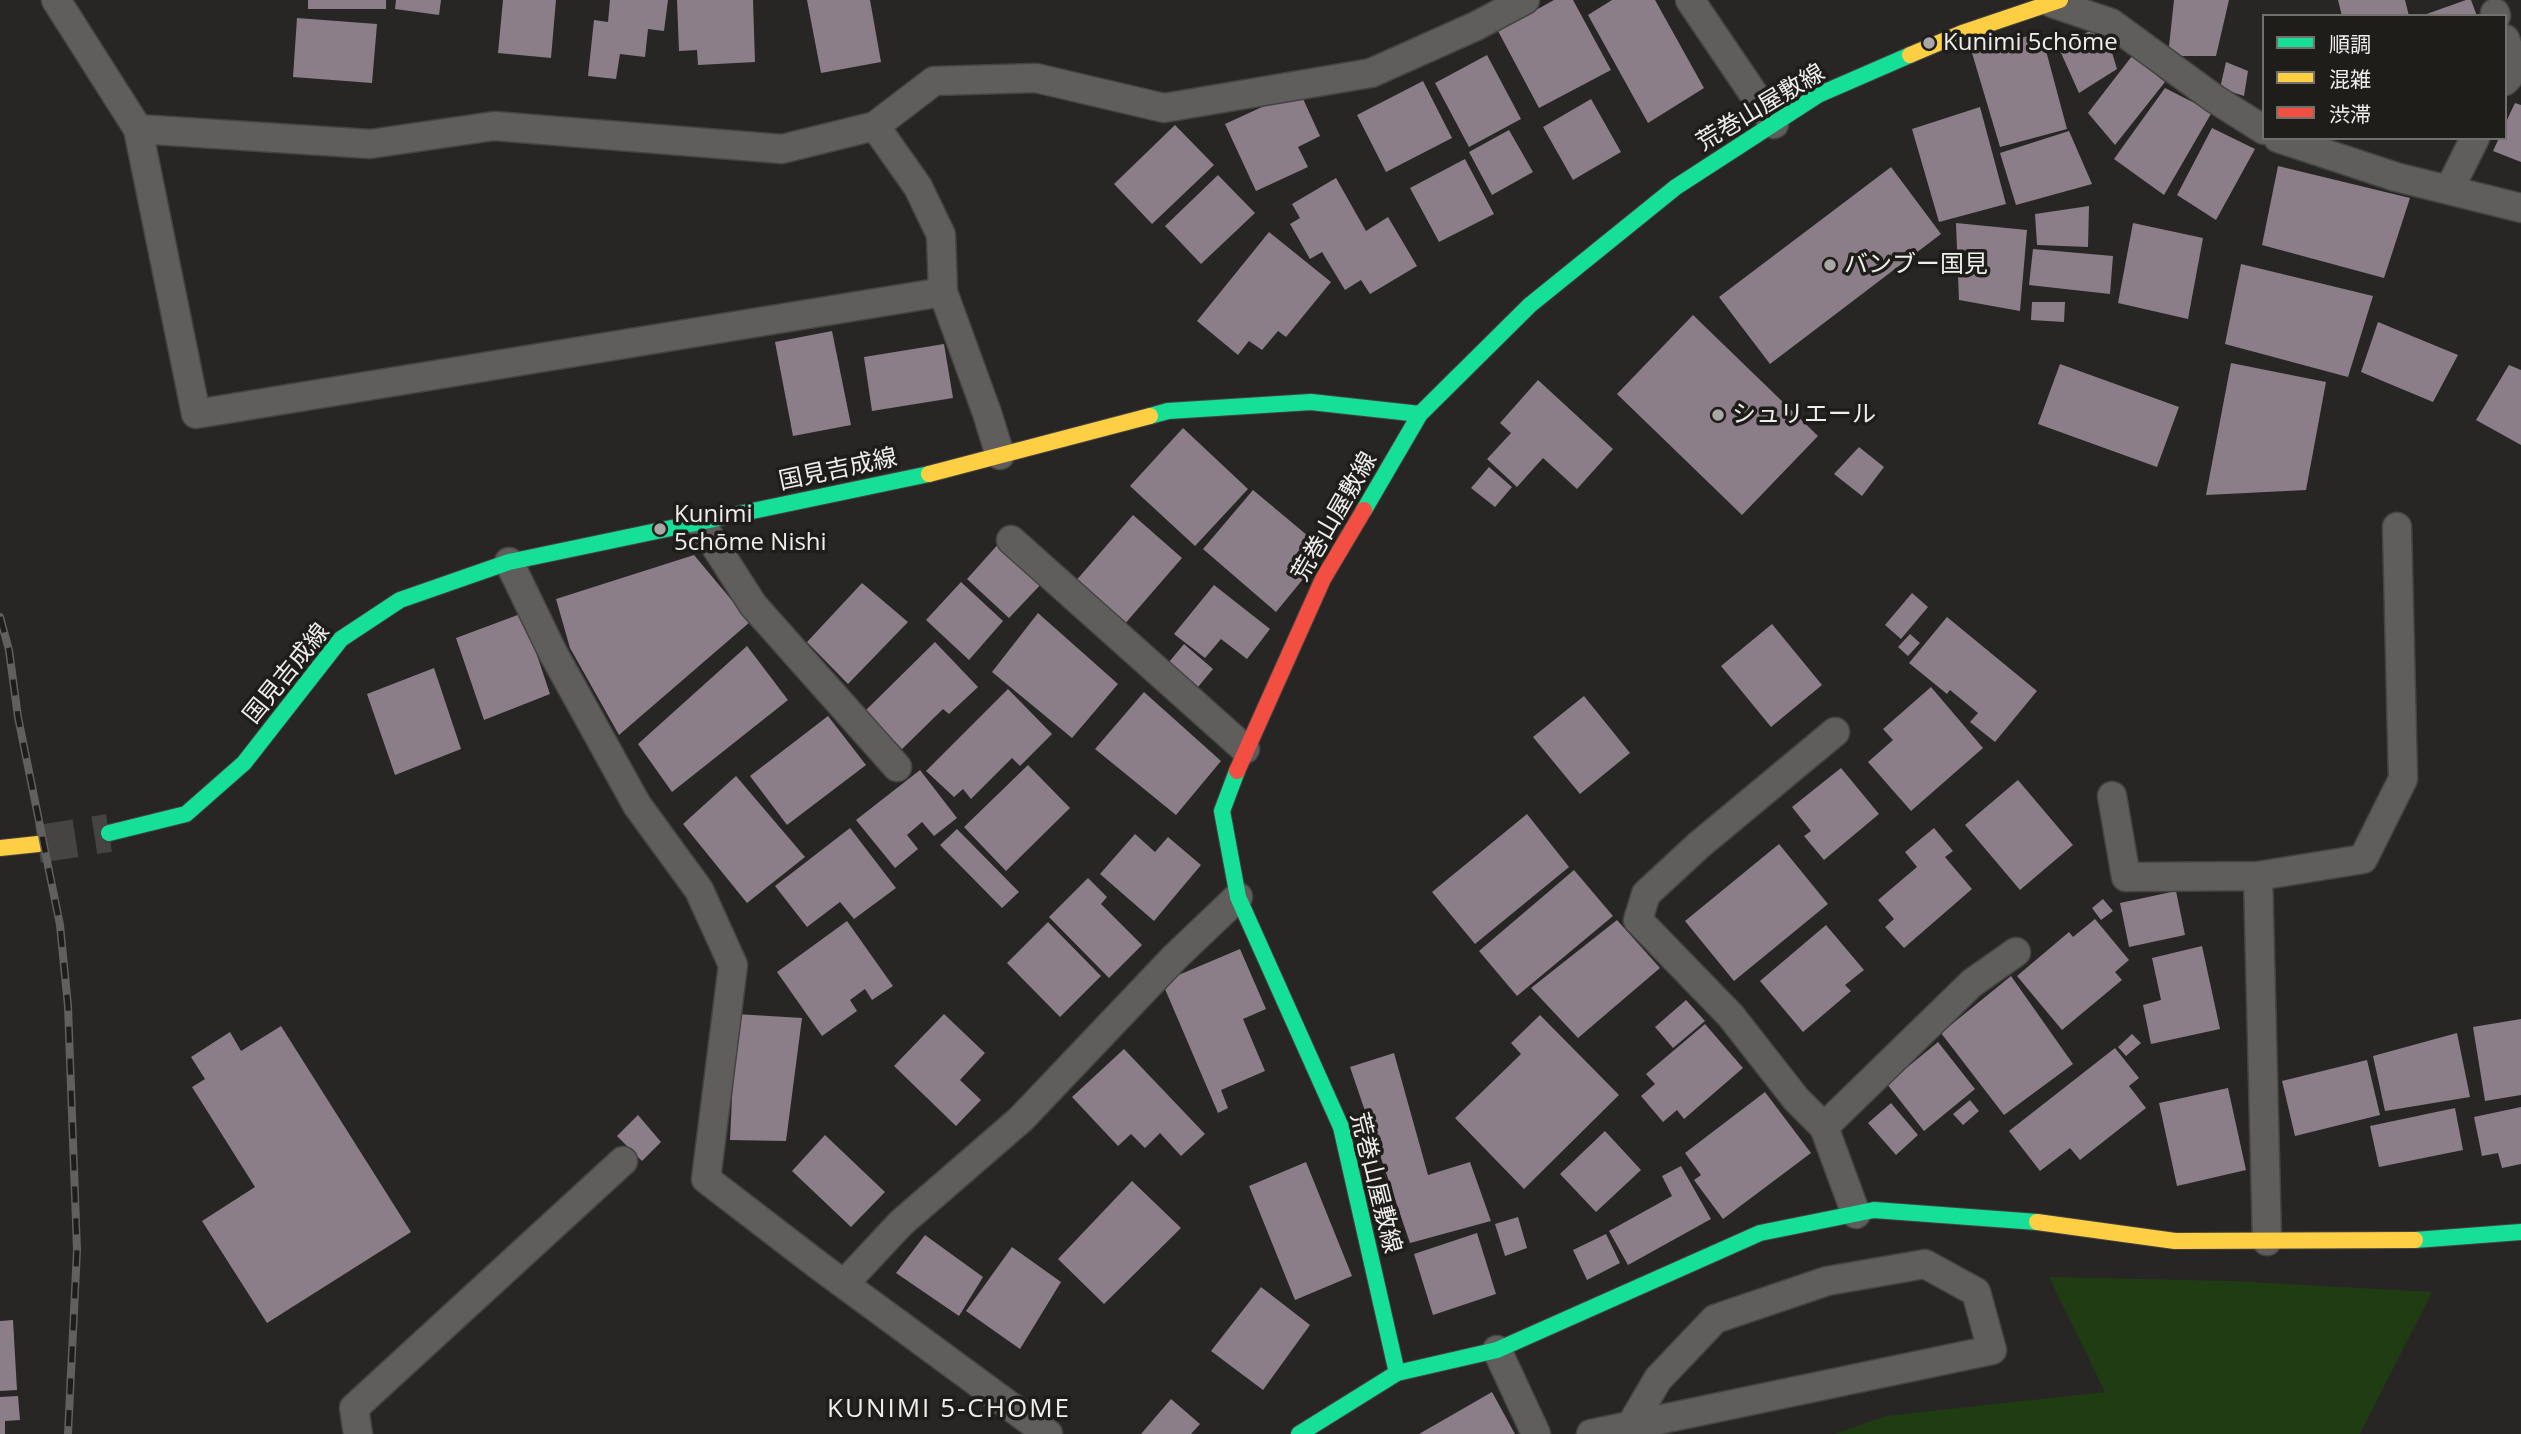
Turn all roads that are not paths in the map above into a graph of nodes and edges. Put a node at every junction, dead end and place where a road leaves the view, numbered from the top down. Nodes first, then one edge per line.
1 (56, 0) edge
2 (1525, 0) edge
3 (1689, 0) edge
4 (2056, 1) edge
5 (2507, 44) edge
6 (2507, 79) edge
7 (1774, 124) junction
8 (875, 126) junction
9 (138, 129) junction
10 (2262, 129) edge
11 (2284, 140) edge
12 (2474, 140) edge
13 (2449, 190) junction
14 (2521, 208) edge
15 (943, 292) junction
16 (1420, 414) junction
17 (1000, 455) junction
18 (700, 522) junction
19 (2397, 527) dead end
20 (1011, 540) dead end
21 (509, 562) junction
22 (1835, 732) dead end
23 (1245, 749) junction
24 (897, 767) dead end
25 (2112, 796) dead end
26 (109, 833) tunnel mouth
27 (38, 844) tunnel mouth
28 (0, 848) edge
29 (2258, 876) junction
30 (1238, 897) junction
31 (2016, 952) dead end
32 (1824, 1127) junction
33 (624, 1161) dead end
34 (1856, 1214) junction
35 (2521, 1233) edge
36 (2267, 1241) junction
37 (844, 1284) junction
38 (1497, 1350) junction
39 (1397, 1373) junction
40 (1631, 1426) junction
41 (358, 1434) edge
42 (1048, 1434) edge
43 (1299, 1434) edge
44 (1536, 1434) edge
45 (1591, 1434) edge

1 - 9 lane
2 - 8 lane
3 - 7 lane
4 - 7 street, 荒巻山屋敷線
4 - 10 lane
5 - 6 lane
7 - 16 street, 荒巻山屋敷線
8 - 9 lane
8 - 15 lane
9 - 15 lane
11 - 13 lane
12 - 13 lane
13 - 14 lane
15 - 17 lane
16 - 17 street, 国見吉成線
16 - 23 street, 荒巻山屋敷線
17 - 18 street, 国見吉成線
18 - 21 street, 国見吉成線
18 - 24 lane
19 - 29 lane
20 - 23 lane
21 - 26 street, 国見吉成線
21 - 37 lane
22 - 32 lane
23 - 30 street, 荒巻山屋敷線
25 - 29 lane
27 - 28 street
29 - 36 lane
30 - 37 lane
30 - 39 street, 荒巻山屋敷線
31 - 32 lane
32 - 34 lane
33 - 41 lane
34 - 36 street
34 - 38 street
35 - 36 street
37 - 42 lane
38 - 39 street
38 - 44 lane
39 - 43 street
40 - 40 lane
40 - 45 lane

